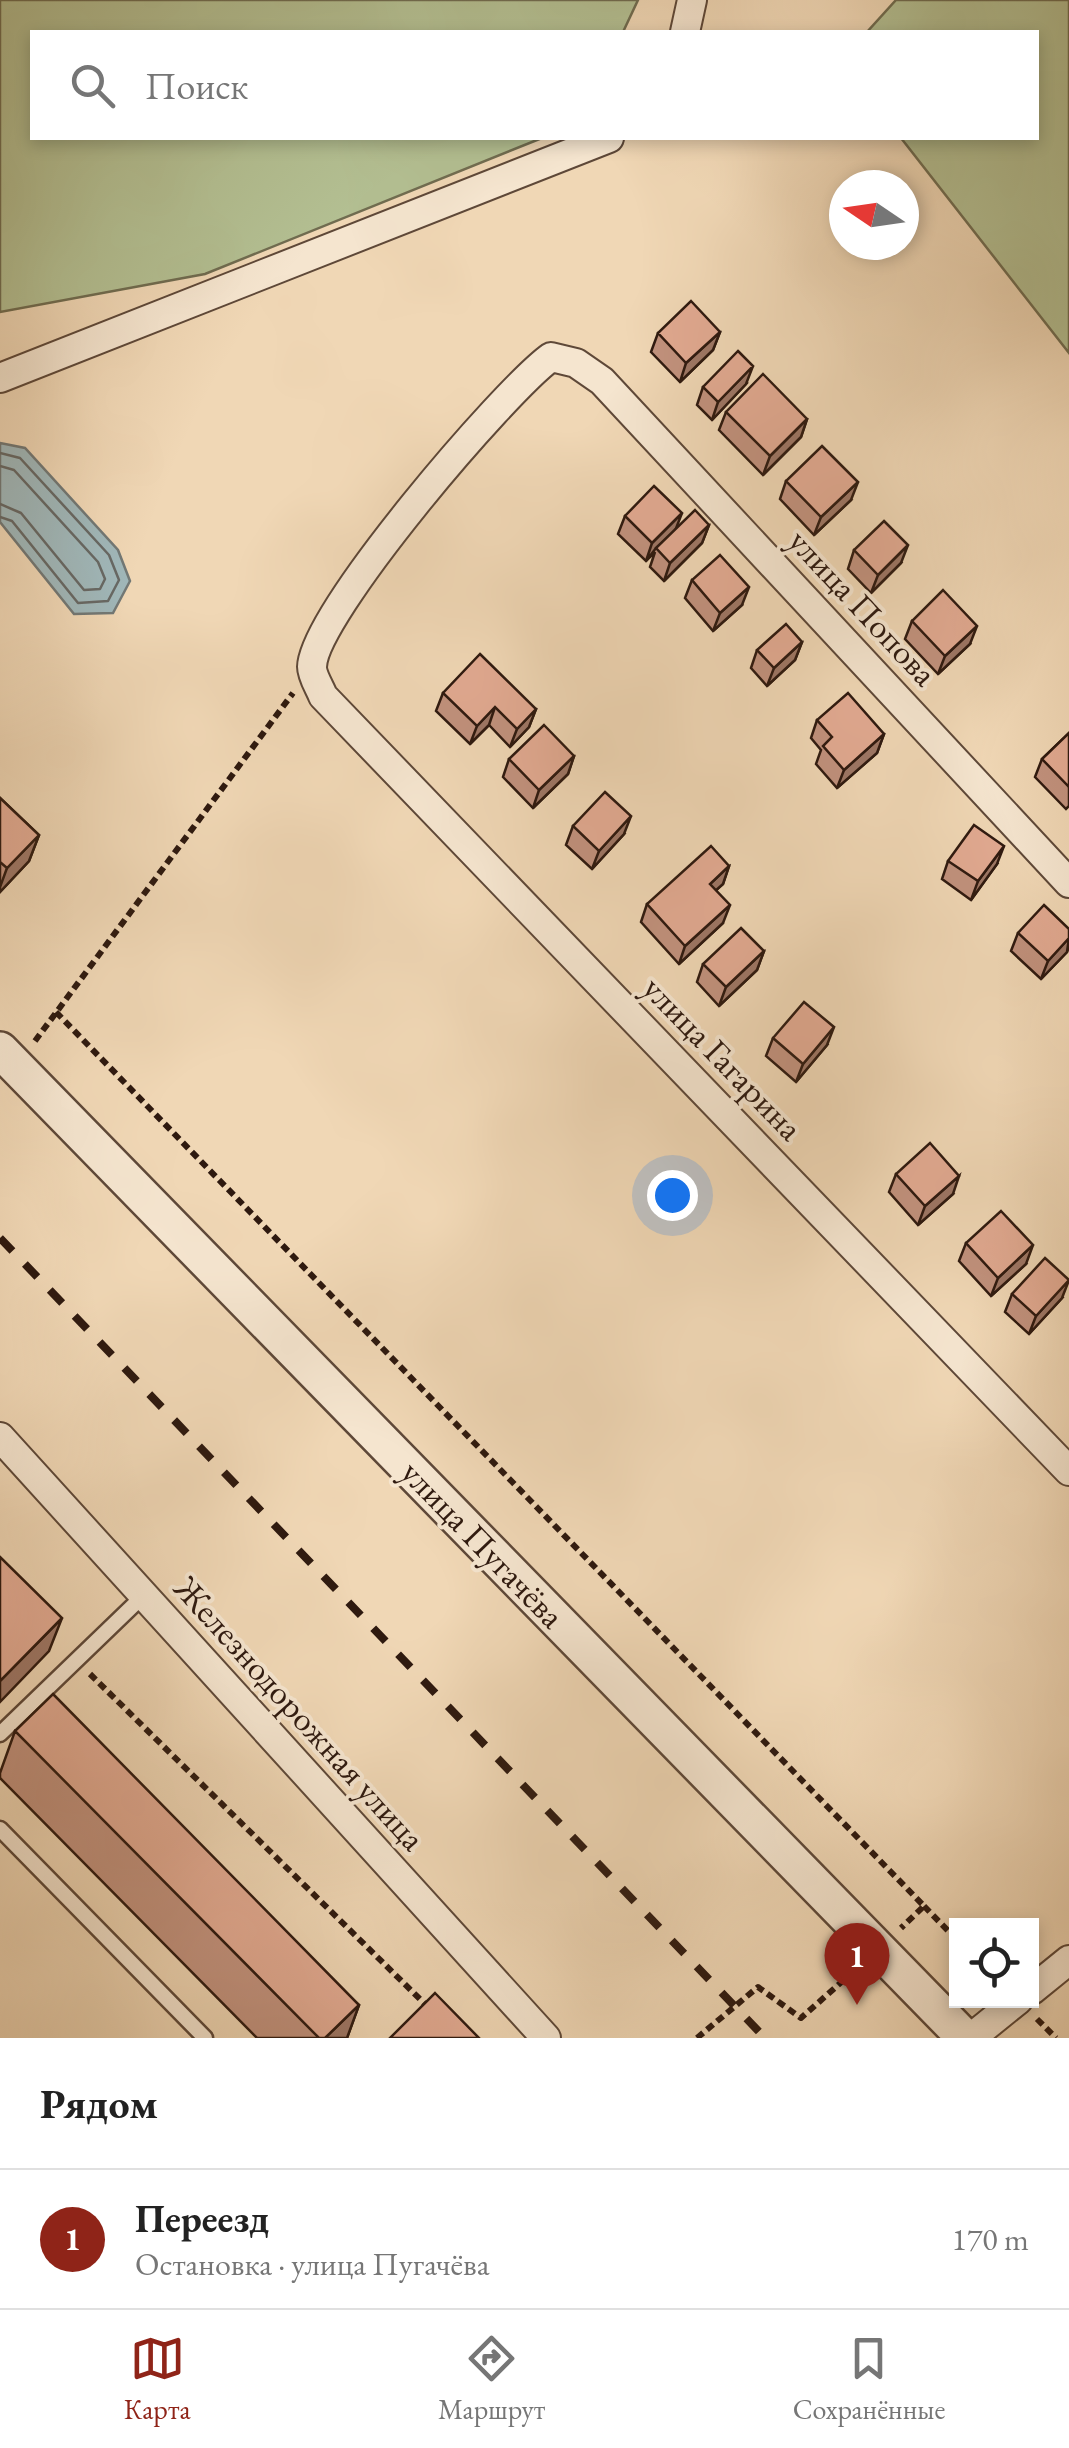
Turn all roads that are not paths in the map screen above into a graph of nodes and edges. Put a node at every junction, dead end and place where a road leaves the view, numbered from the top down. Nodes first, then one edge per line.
1 (692, 0) edge
2 (685, 30) edge
3 (604, 140) edge
4 (0, 378) edge
5 (323, 696) joint
6 (1069, 883) edge
7 (8, 1058) edge
8 (0, 1437) edge
9 (1069, 1471) edge
10 (144, 1596) junction
11 (0, 1734) edge
12 (0, 1830) edge
13 (1069, 1960) edge
14 (1039, 1984) edge
15 (1007, 2008) edge
16 (205, 2038) edge
17 (546, 2038) edge
18 (968, 2038) edge

1 - 2 street
3 - 4 street
5 - 6 street, улица Попова
5 - 9 street, улица Гагарина
7 - 18 street, улица Пугачёва
8 - 10 street, Железнодорожная улица
10 - 11 lane
10 - 17 street, Железнодорожная улица
12 - 16 lane
13 - 14 street
15 - 18 street

